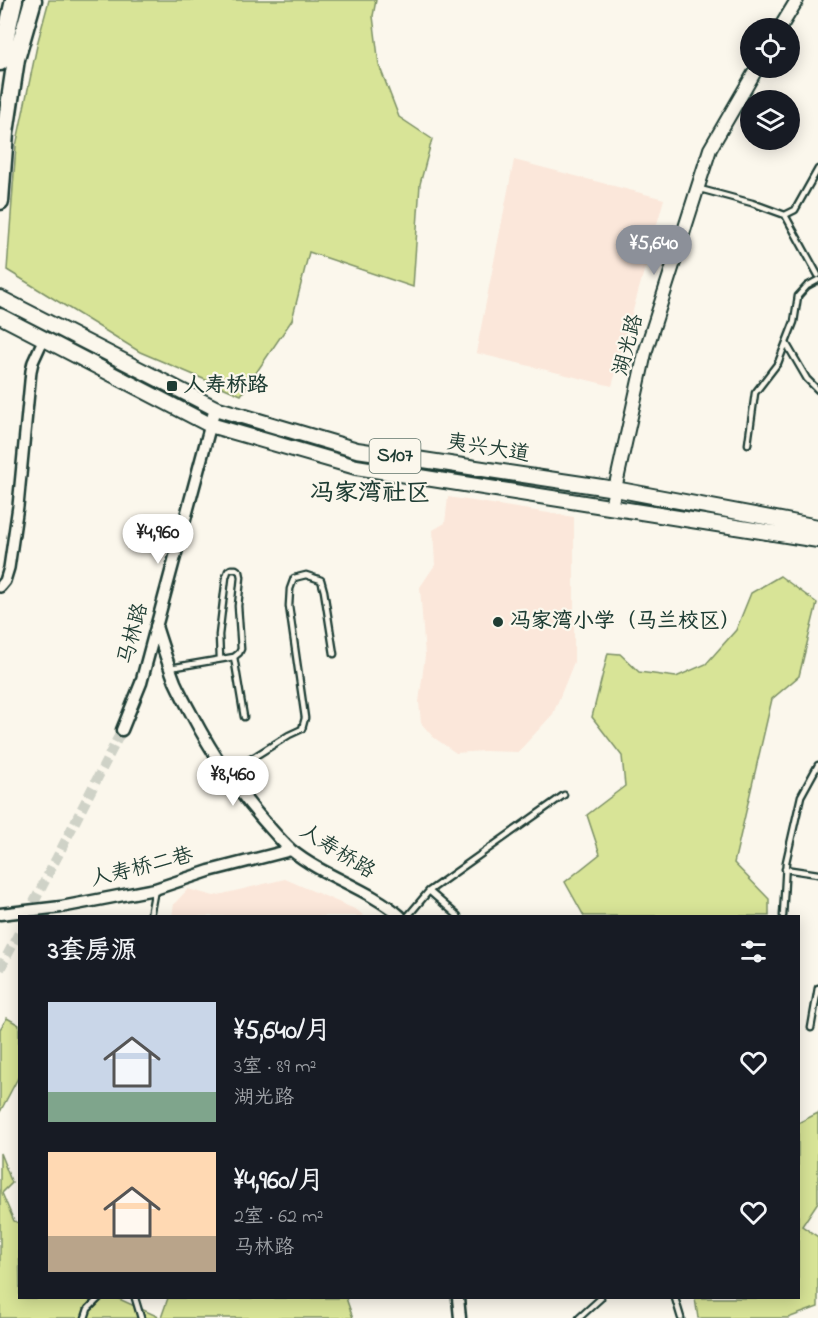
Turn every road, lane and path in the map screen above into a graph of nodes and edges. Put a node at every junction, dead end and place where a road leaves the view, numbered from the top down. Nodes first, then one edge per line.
1 (14, 0) edge
2 (33, 0) edge
3 (797, 0) edge
4 (786, 18) edge
5 (0, 62) edge
6 (751, 78) edge
7 (818, 169) edge
8 (698, 188) junction
9 (0, 198) edge
10 (785, 215) junction
11 (818, 274) edge
12 (818, 280) edge
13 (0, 298) edge
14 (0, 316) edge
15 (44, 338) junction
16 (786, 343) junction
17 (818, 390) edge
18 (215, 408) junction
19 (210, 425) junction
20 (748, 444) dead end
21 (615, 489) junction
22 (611, 507) junction
23 (818, 527) edge
24 (818, 540) edge
25 (0, 587) edge
26 (156, 626) junction
27 (334, 654) dead end
28 (234, 657) junction
29 (220, 659) junction
30 (170, 668) junction
31 (244, 717) dead end
32 (122, 730) tunnel mouth
33 (817, 768) edge
34 (227, 774) junction
35 (564, 795) dead end
36 (291, 850) junction
37 (785, 869) junction
38 (818, 874) edge
39 (155, 889) junction
40 (429, 891) junction
41 (0, 914) edge
42 (150, 915) edge
43 (399, 915) edge
44 (409, 915) edge
45 (457, 915) edge
46 (783, 915) edge
47 (818, 988) edge
48 (811, 1028) dead end
49 (98, 1299) edge
50 (135, 1299) edge
51 (458, 1299) edge
52 (600, 1299) edge
53 (675, 1299) edge
54 (85, 1318) edge
55 (141, 1318) edge
56 (460, 1318) edge
57 (579, 1318) edge
58 (681, 1318) edge

1 - 5 highway
2 - 9 highway
3 - 4 main road
6 - 8 main road, 湖光路
7 - 10 lane
8 - 10 lane
8 - 21 main road, 湖光路
10 - 11 lane
12 - 16 lane
13 - 18 main road, 夷兴大道 / S107
14 - 15 main road, 夷兴大道
15 - 19 main road, 夷兴大道
15 - 25 street
16 - 17 lane
16 - 20 lane
18 - 19 street, 马林路
18 - 21 main road, 夷兴大道 / S107
19 - 22 main road, 夷兴大道
19 - 26 street, 马林路
21 - 22 main road, 湖光路
21 - 23 main road, 夷兴大道 / S107
22 - 24 main road, 夷兴大道
26 - 30 street, 人寿桥路
26 - 32 street, 马林路
27 - 34 lane
28 - 29 lane
28 - 29 lane
28 - 31 lane
29 - 30 lane
30 - 34 street, 人寿桥路
33 - 37 lane
34 - 36 street, 人寿桥路
35 - 40 lane
36 - 39 street, 人寿桥二巷
36 - 43 street, 人寿桥路
37 - 38 lane
37 - 46 lane
39 - 41 street, 人寿桥二巷
39 - 42 lane
40 - 44 lane
40 - 45 lane
47 - 48 lane
49 - 54 lane
50 - 55 lane
51 - 56 street
52 - 57 lane
53 - 58 lane

